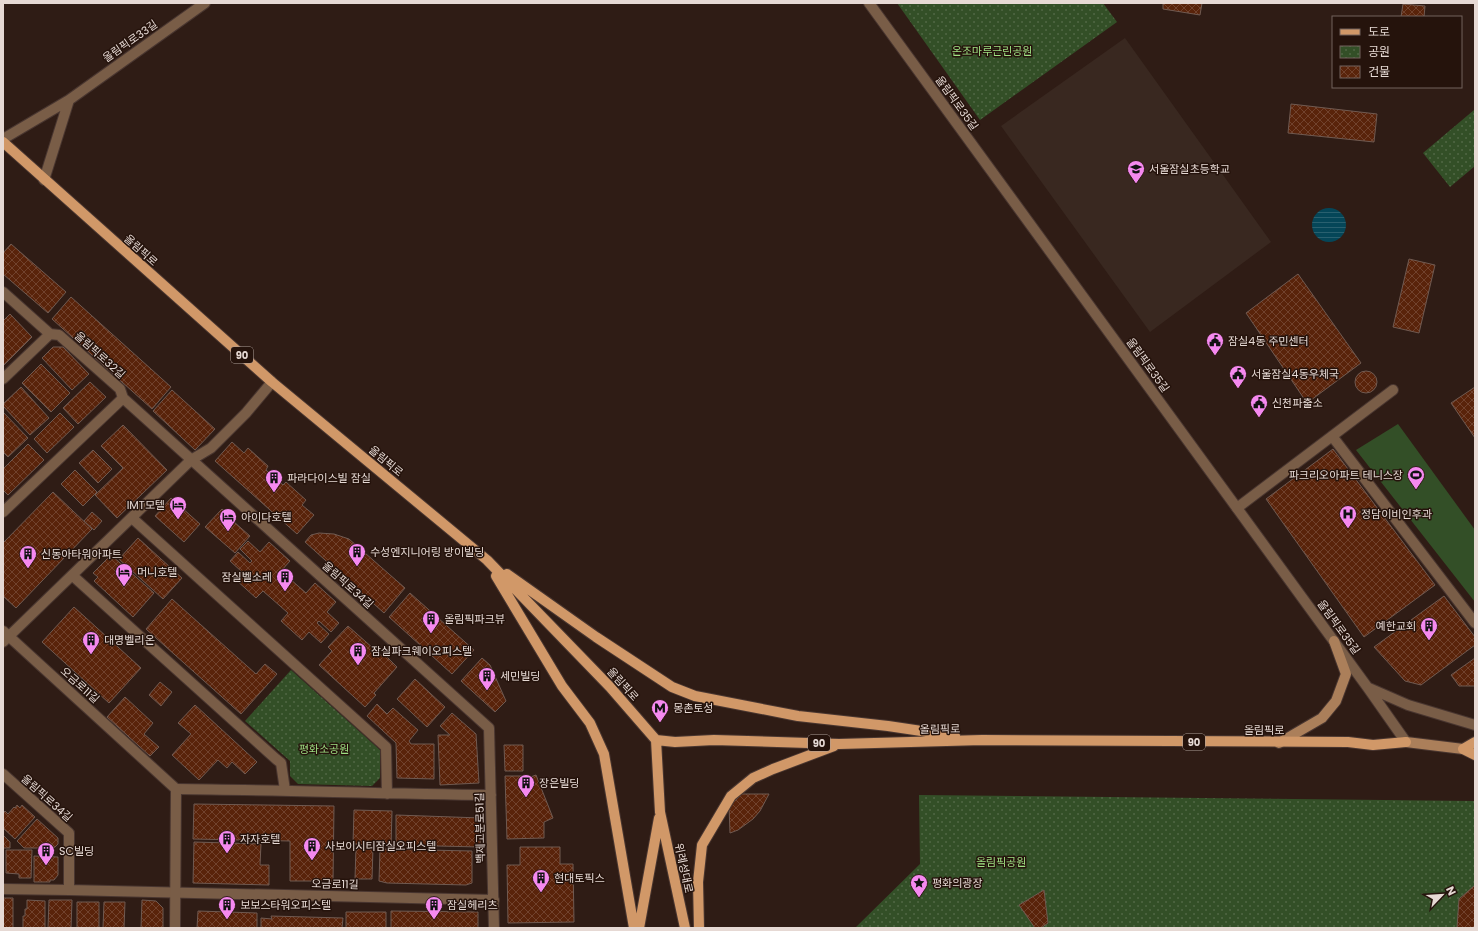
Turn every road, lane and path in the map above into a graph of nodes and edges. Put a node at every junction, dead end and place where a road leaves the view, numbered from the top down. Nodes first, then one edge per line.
1 (205, 3) edge
2 (869, 3) edge
3 (69, 100) junction
4 (3, 141) edge
5 (44, 180) junction
6 (3, 292) edge
7 (50, 334) junction
8 (3, 379) edge
9 (272, 382) junction
10 (1393, 390) dead end
11 (123, 398) junction
12 (1332, 436) junction
13 (191, 460) junction
14 (1237, 508) junction
15 (3, 512) edge
16 (132, 518) junction
17 (487, 560) junction
18 (73, 576) junction
19 (1475, 624) edge
20 (5, 636) edge
21 (1334, 641) junction
22 (1368, 688) junction
23 (1475, 725) edge
24 (489, 728) joint
25 (656, 740) junction
26 (982, 740) junction
27 (1279, 742) junction
28 (1406, 742) junction
29 (1475, 742) edge
30 (839, 744) junction
31 (1463, 749) junction
32 (1475, 755) edge
33 (3, 774) edge
34 (176, 789) junction
35 (285, 790) junction
36 (387, 794) junction
37 (491, 795) junction
38 (660, 812) junction
39 (3, 889) edge
40 (69, 890) junction
41 (175, 892) junction
42 (494, 900) junction
43 (174, 928) edge
44 (494, 928) edge
45 (634, 928) edge
46 (639, 928) edge
47 (685, 928) edge
48 (699, 928) edge

1 - 3 street, 올림픽로33길
2 - 14 street, 올림픽로35길
3 - 4 street, 올림픽로33길
3 - 5 street
4 - 5 main road, 올림픽로 / 90
5 - 9 main road, 올림픽로 / 90
6 - 7 street, 올림픽로32길
7 - 8 street
7 - 11 street, 올림픽로32길
9 - 13 street
9 - 17 main road, 올림픽로 / 90
10 - 12 street
11 - 13 street, 올림픽로32길
11 - 15 street
12 - 14 street
12 - 19 street
13 - 16 street
13 - 24 street, 올림픽로34길
14 - 21 street, 올림픽로35길
16 - 18 street
16 - 36 street
17 - 25 main road, 올림픽로 / 90
17 - 26 main road, 90
17 - 45 main road
18 - 20 street
18 - 35 street
20 - 34 street, 오금로11길
21 - 22 street, 올림픽로35길
21 - 27 main road
22 - 23 street
22 - 28 street, 올림픽로35길
24 - 37 street, 백제고분로51길
25 - 30 main road, 올림픽로 / 90
25 - 38 main road, 위례성대로
26 - 27 main road, 올림픽로 / 90
26 - 30 main road, 올림픽로 / 90
27 - 28 main road, 올림픽로 / 90
28 - 31 main road, 올림픽로 / 90
29 - 31 main road
30 - 48 main road
31 - 32 main road, 올림픽로 / 90
33 - 40 street, 올림픽로34길
34 - 35 street
34 - 41 street
35 - 36 street
36 - 37 street
37 - 42 street, 백제고분로51길
38 - 46 main road, 위례성대로
38 - 47 main road, 위례성대로
39 - 40 street
40 - 41 street
41 - 42 street, 오금로11길
41 - 43 street
42 - 44 street, 백제고분로51길

